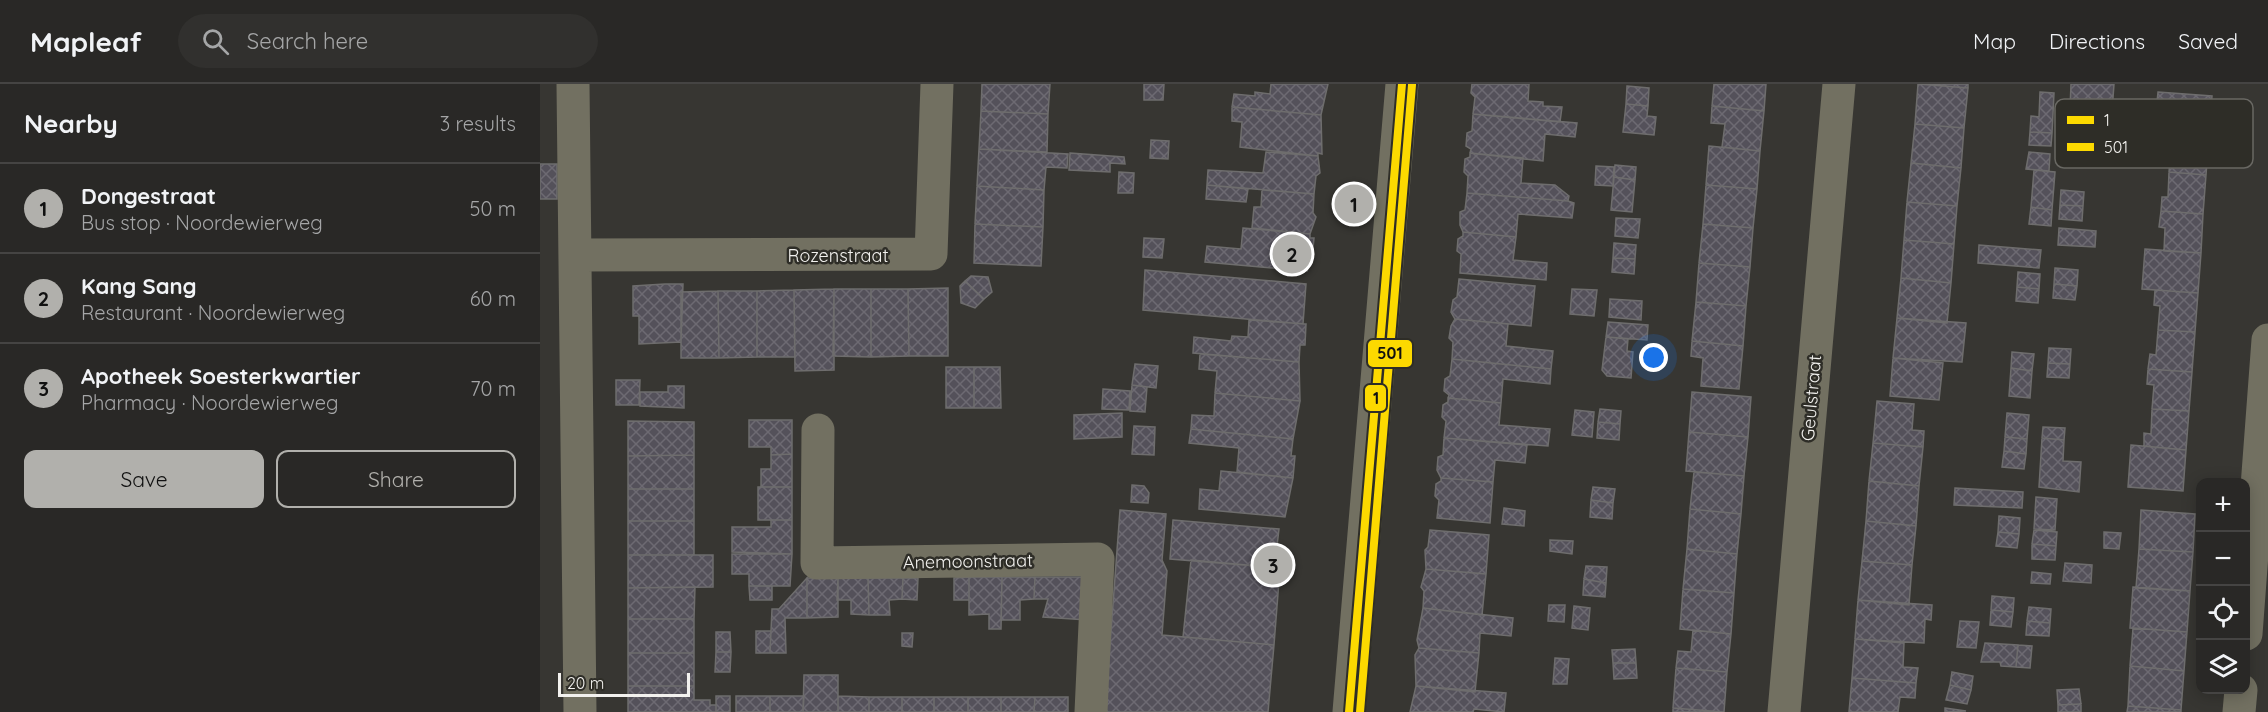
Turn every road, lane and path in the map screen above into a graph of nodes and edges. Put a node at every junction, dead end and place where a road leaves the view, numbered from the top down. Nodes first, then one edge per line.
1 (573, 84) edge
2 (937, 84) edge
3 (1402, 84) edge
4 (1839, 84) edge
5 (576, 255) junction
6 (2268, 340) edge
7 (818, 430) dead end
8 (2250, 586) edge
9 (2241, 694) edge
10 (580, 712) edge
11 (1090, 712) edge
12 (1349, 712) edge
13 (1784, 712) edge
14 (2240, 712) edge

1 - 5 street
2 - 5 street, Rozenstraat
3 - 12 street
4 - 13 street, Geulstraat
5 - 10 street
6 - 8 street
7 - 11 street, Anemoonstraat
9 - 14 street

